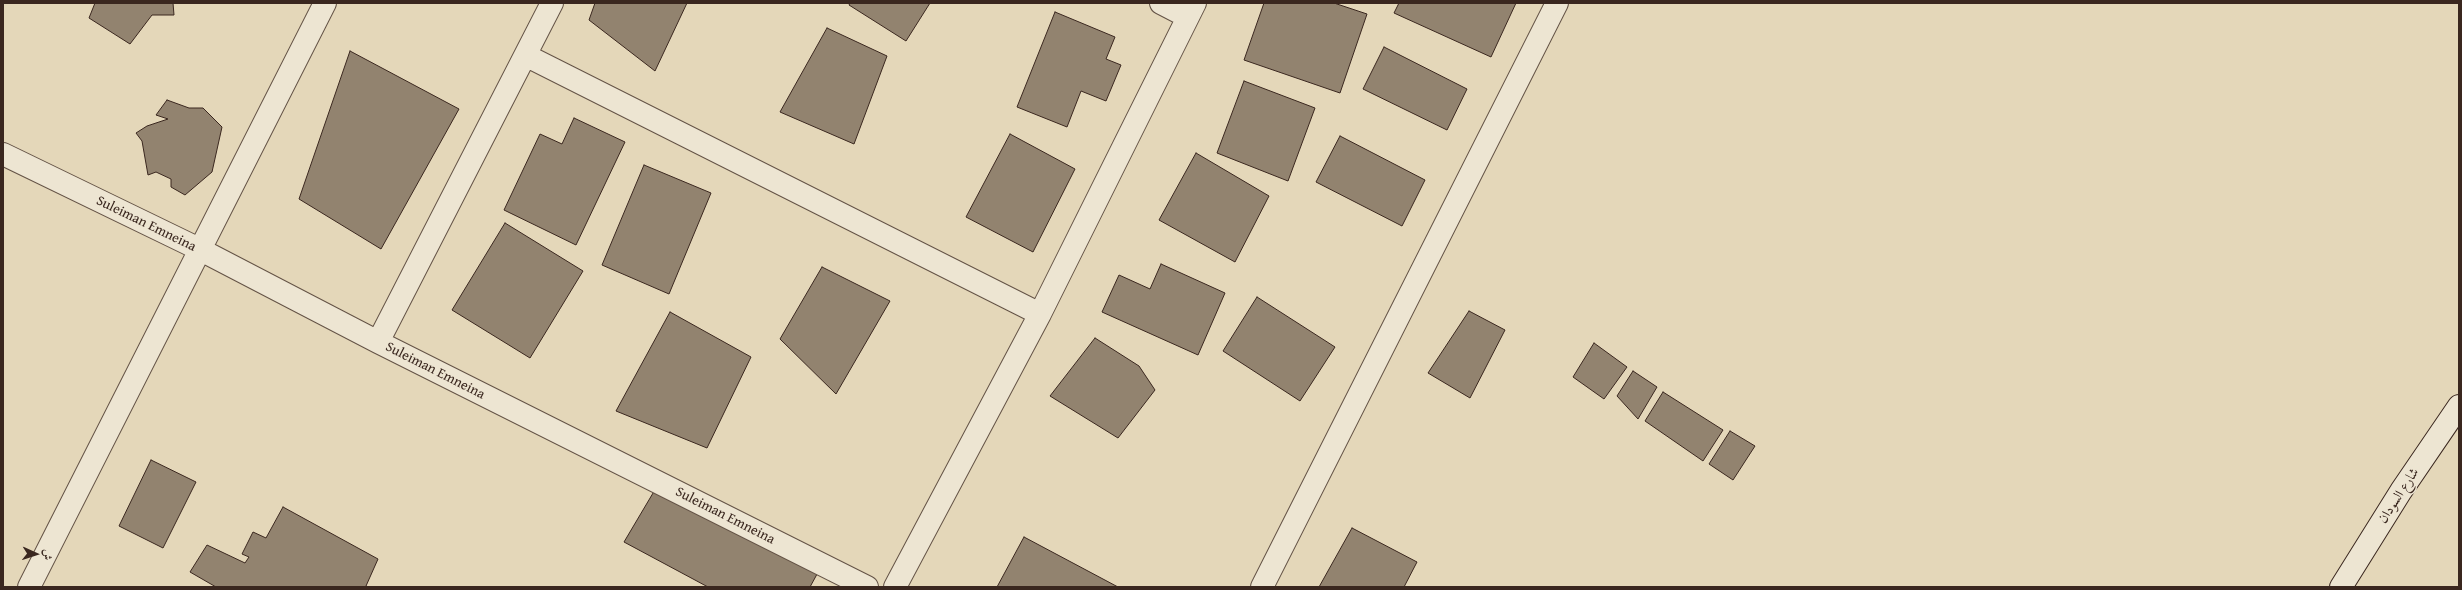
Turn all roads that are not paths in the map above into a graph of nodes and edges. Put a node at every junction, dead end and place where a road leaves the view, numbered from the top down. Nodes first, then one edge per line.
1 (552, 3) edge
2 (1161, 3) edge
3 (1557, 3) edge
4 (321, 4) edge
5 (1191, 10) edge
6 (527, 56) junction
7 (3, 154) edge
8 (199, 250) junction
9 (1040, 314) junction
10 (378, 342) junction
11 (2459, 406) edge
12 (29, 587) edge
13 (867, 587) edge
14 (895, 587) edge
15 (1262, 587) edge
16 (2341, 587) edge

1 - 6 street
2 - 5 street
3 - 15 street
4 - 8 street
5 - 9 street
6 - 9 street
6 - 10 street
7 - 8 street, Suleiman Emneina
8 - 10 street, Suleiman Emneina
8 - 12 street
9 - 14 street
10 - 13 street, Suleiman Emneina
11 - 16 street, شارع السودان

